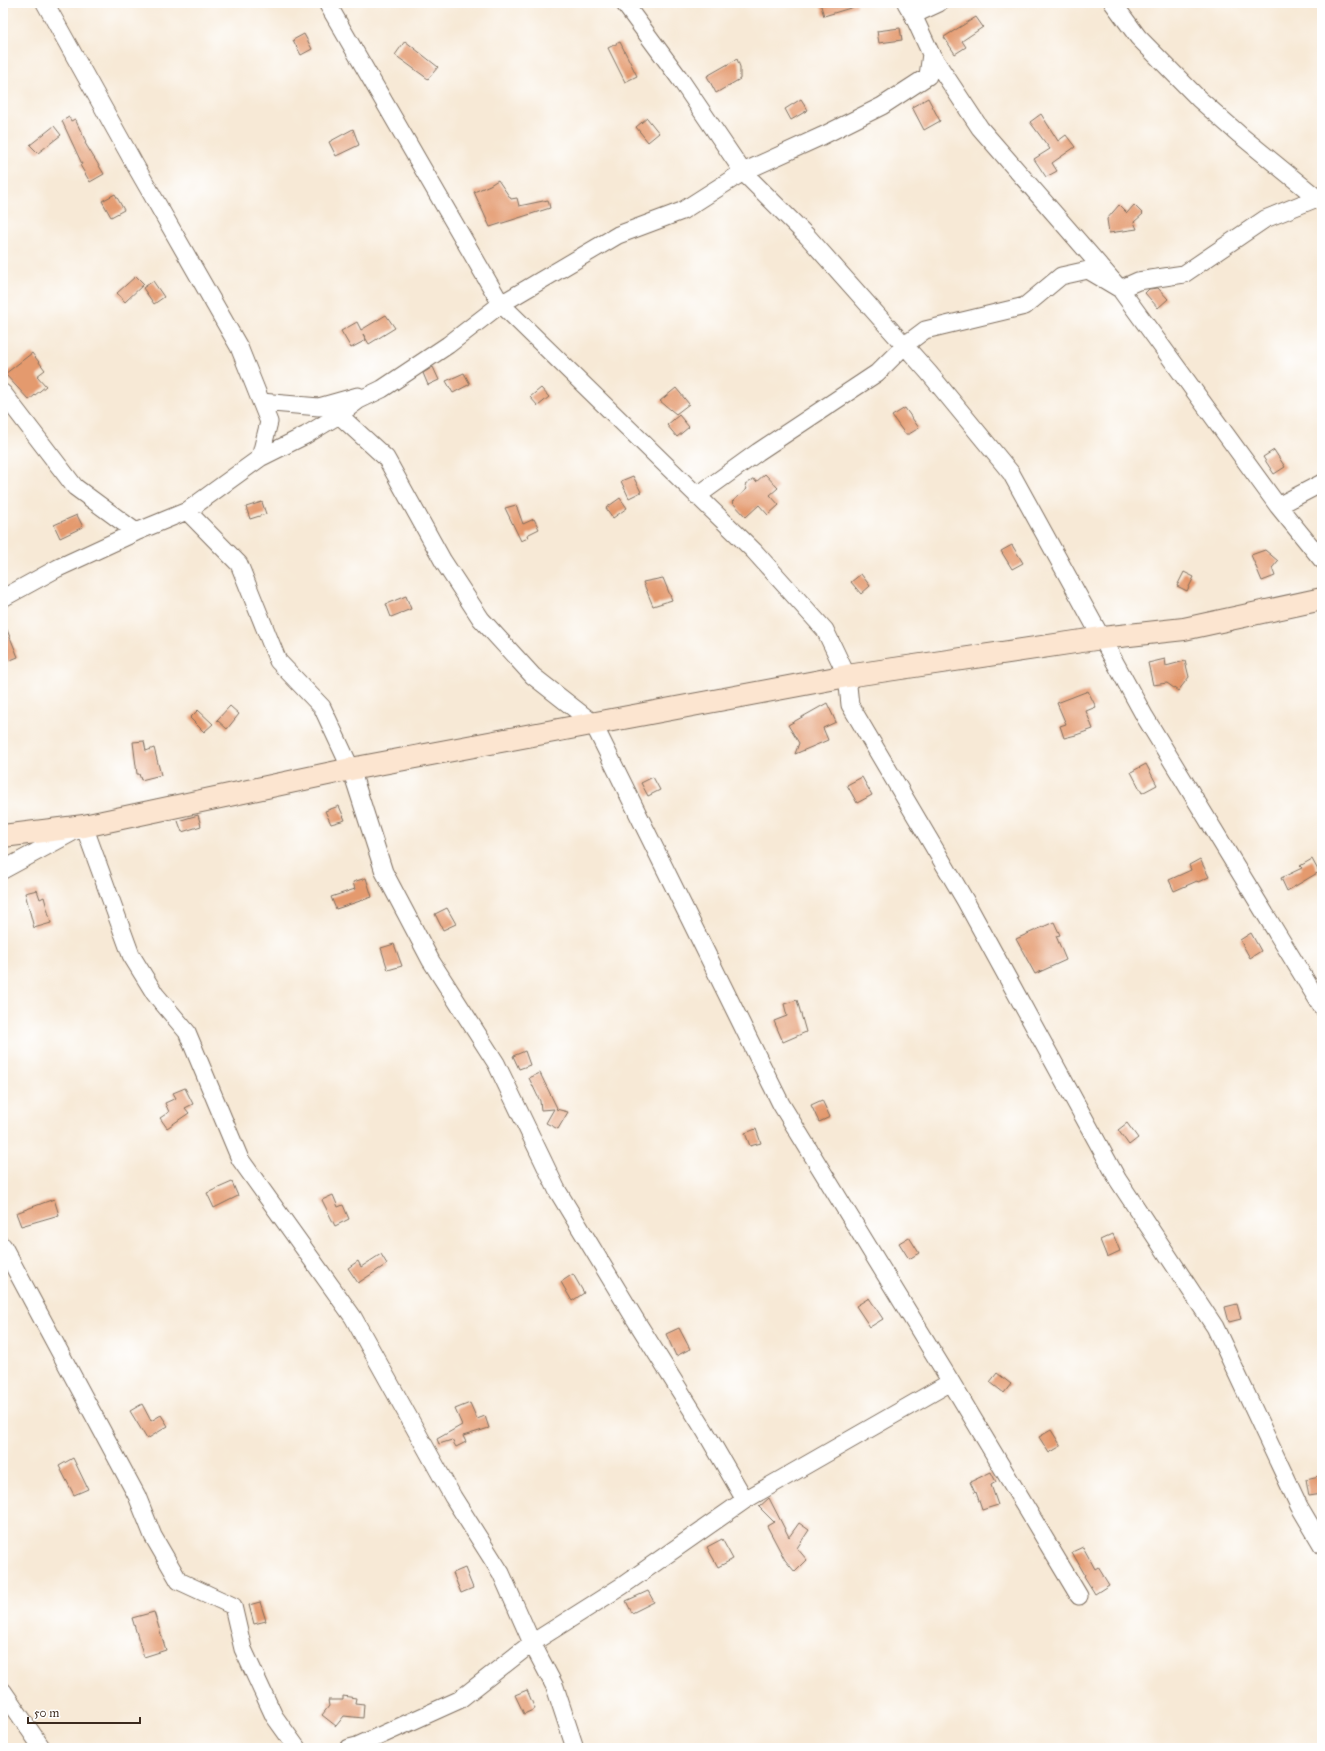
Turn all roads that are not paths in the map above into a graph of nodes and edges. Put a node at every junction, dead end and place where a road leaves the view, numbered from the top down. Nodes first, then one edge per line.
1 (45, 3) edge
2 (327, 3) edge
3 (624, 3) edge
4 (939, 3) edge
5 (1113, 3) edge
6 (910, 9) edge
7 (931, 54) junction
8 (743, 172) junction
9 (1320, 199) edge
10 (1120, 289) junction
11 (501, 304) junction
12 (904, 345) junction
13 (382, 389) junction
14 (3, 393) edge
15 (261, 402) junction
16 (339, 415) junction
17 (260, 458) junction
18 (1322, 483) edge
19 (697, 496) junction
20 (1278, 506) junction
21 (187, 511) junction
22 (136, 532) junction
23 (1322, 560) edge
24 (3, 598) edge
25 (1322, 599) edge
26 (1102, 638) junction
27 (847, 676) junction
28 (593, 724) junction
29 (351, 769) junction
30 (84, 826) junction
31 (3, 836) edge
32 (3, 870) edge
33 (1322, 1007) edge
34 (3, 1246) edge
35 (951, 1382) junction
36 (745, 1500) junction
37 (1322, 1545) edge
38 (1079, 1596) dead end
39 (532, 1643) junction
40 (3, 1690) edge
41 (42, 1748) edge
42 (297, 1748) edge
43 (349, 1748) edge
44 (575, 1748) edge

1 - 15 street
2 - 11 street
3 - 8 street
4 - 6 street
5 - 9 street
6 - 7 street
7 - 8 street
7 - 10 street
8 - 11 street
8 - 12 street
9 - 10 street
10 - 12 street
10 - 20 street
11 - 13 street
11 - 19 street
12 - 19 street
12 - 26 street
13 - 15 street
13 - 16 street
14 - 22 street
15 - 17 street
16 - 17 street
16 - 28 street
17 - 21 street
18 - 20 street
19 - 27 street
20 - 23 street
21 - 22 street
21 - 29 street
22 - 24 street
25 - 26 street
26 - 27 street
26 - 33 street
27 - 28 street
27 - 37 street
28 - 29 street
28 - 35 street
29 - 30 street
29 - 36 street
30 - 31 street
30 - 32 street
30 - 39 street
34 - 42 street
35 - 36 street
35 - 38 street
36 - 39 street
39 - 43 street
39 - 44 street
40 - 41 street

